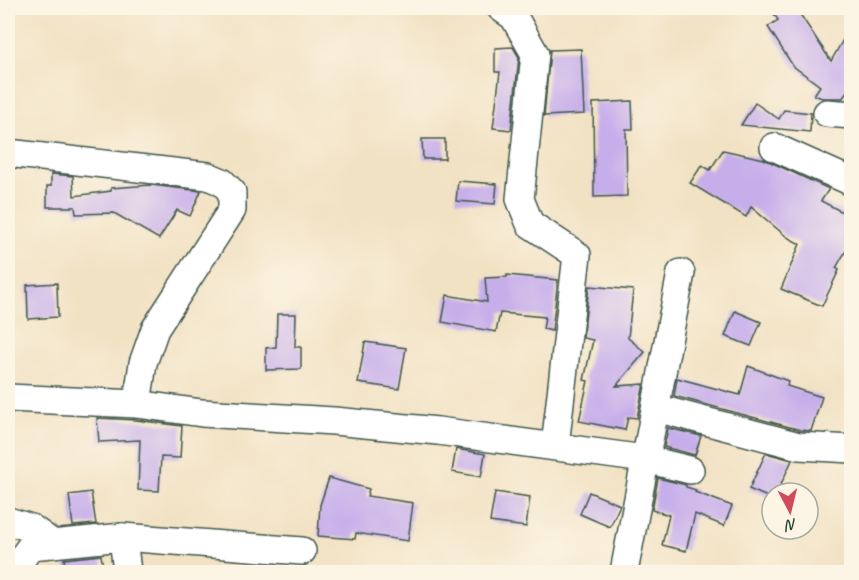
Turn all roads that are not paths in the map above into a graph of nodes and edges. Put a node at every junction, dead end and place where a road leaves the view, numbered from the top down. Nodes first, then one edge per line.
1 (509, 11) edge
2 (774, 147) dead end
3 (8, 153) edge
4 (852, 182) edge
5 (681, 273) dead end
6 (8, 398) edge
7 (137, 404) junction
8 (656, 408) junction
9 (555, 446) junction
10 (852, 449) edge
11 (645, 459) junction
12 (690, 470) dead end
13 (8, 521) edge
14 (123, 537) junction
15 (52, 544) junction
16 (302, 551) dead end
17 (12, 573) edge
18 (127, 573) edge
19 (624, 573) edge

1 - 9 street
2 - 4 street
3 - 7 street
5 - 8 street
6 - 7 street
7 - 9 street
8 - 10 street
8 - 11 street
9 - 11 street
11 - 12 street
11 - 19 street
13 - 15 street
14 - 15 street
14 - 16 street
14 - 18 street
15 - 17 street

